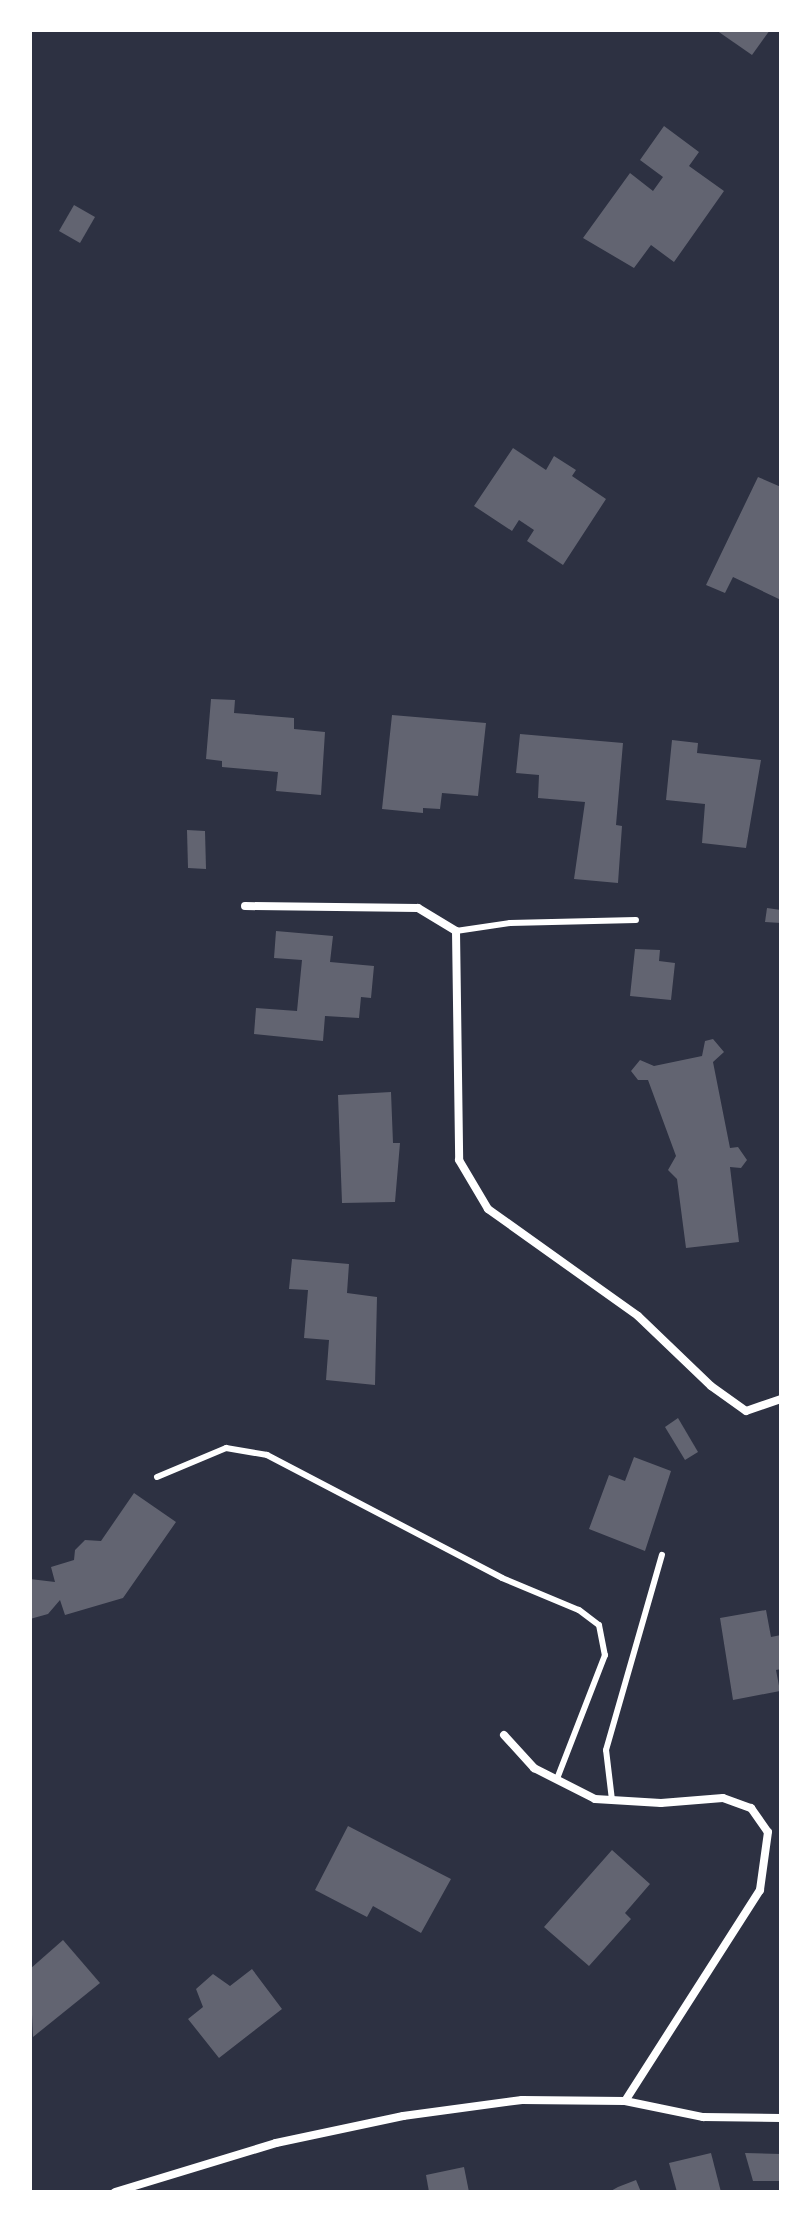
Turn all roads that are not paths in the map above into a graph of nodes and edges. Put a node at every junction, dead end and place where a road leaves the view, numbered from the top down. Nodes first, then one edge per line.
1 (245, 906) dead end
2 (636, 920) dead end
3 (456, 931) junction
4 (781, 1399) edge
5 (157, 1477) dead end
6 (662, 1555) dead end
7 (504, 1735) dead end
8 (557, 1779) junction
9 (612, 1800) junction
10 (625, 2101) junction
11 (781, 2118) edge
12 (115, 2192) edge

1 - 3 street
2 - 3 lane
3 - 4 street
5 - 8 lane
6 - 9 lane
7 - 8 street
8 - 9 street
9 - 10 street
10 - 11 street
10 - 12 street

